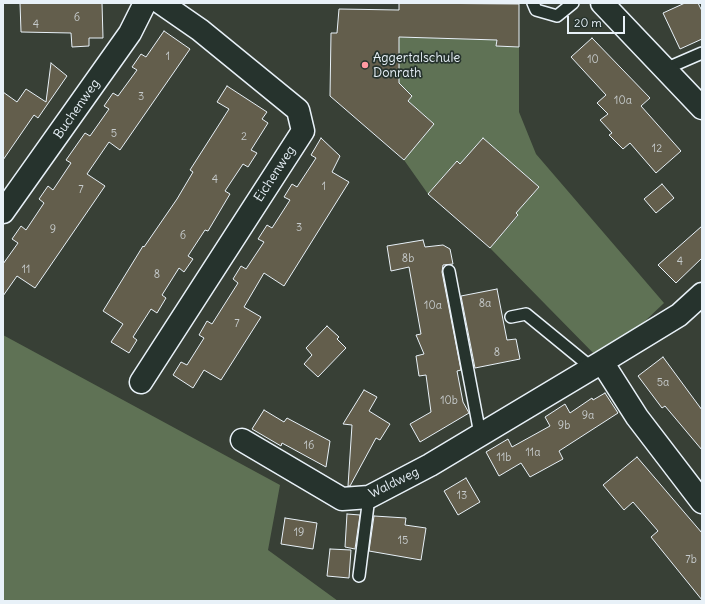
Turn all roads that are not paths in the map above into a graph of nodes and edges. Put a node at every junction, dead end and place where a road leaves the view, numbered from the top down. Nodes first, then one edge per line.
1 (145, 3) edge
2 (161, 3) edge
3 (533, 3) edge
4 (573, 3) edge
5 (602, 3) edge
6 (702, 53) edge
7 (666, 69) junction
8 (702, 108) edge
9 (3, 212) edge
10 (449, 272) dead end
11 (702, 294) edge
12 (511, 316) dead end
13 (597, 365) junction
14 (141, 382) dead end
15 (480, 434) junction
16 (242, 440) dead end
17 (369, 497) junction
18 (702, 502) edge
19 (359, 576) dead end

1 - 9 street, Buchenweg
2 - 14 street, Eichenweg
3 - 4 lane
5 - 7 street
6 - 7 lane
7 - 8 street
10 - 15 lane
11 - 13 street, Waldweg
12 - 13 lane
13 - 15 street, Waldweg
13 - 18 street
15 - 17 street, Waldweg
16 - 17 street, Waldweg
17 - 19 lane

